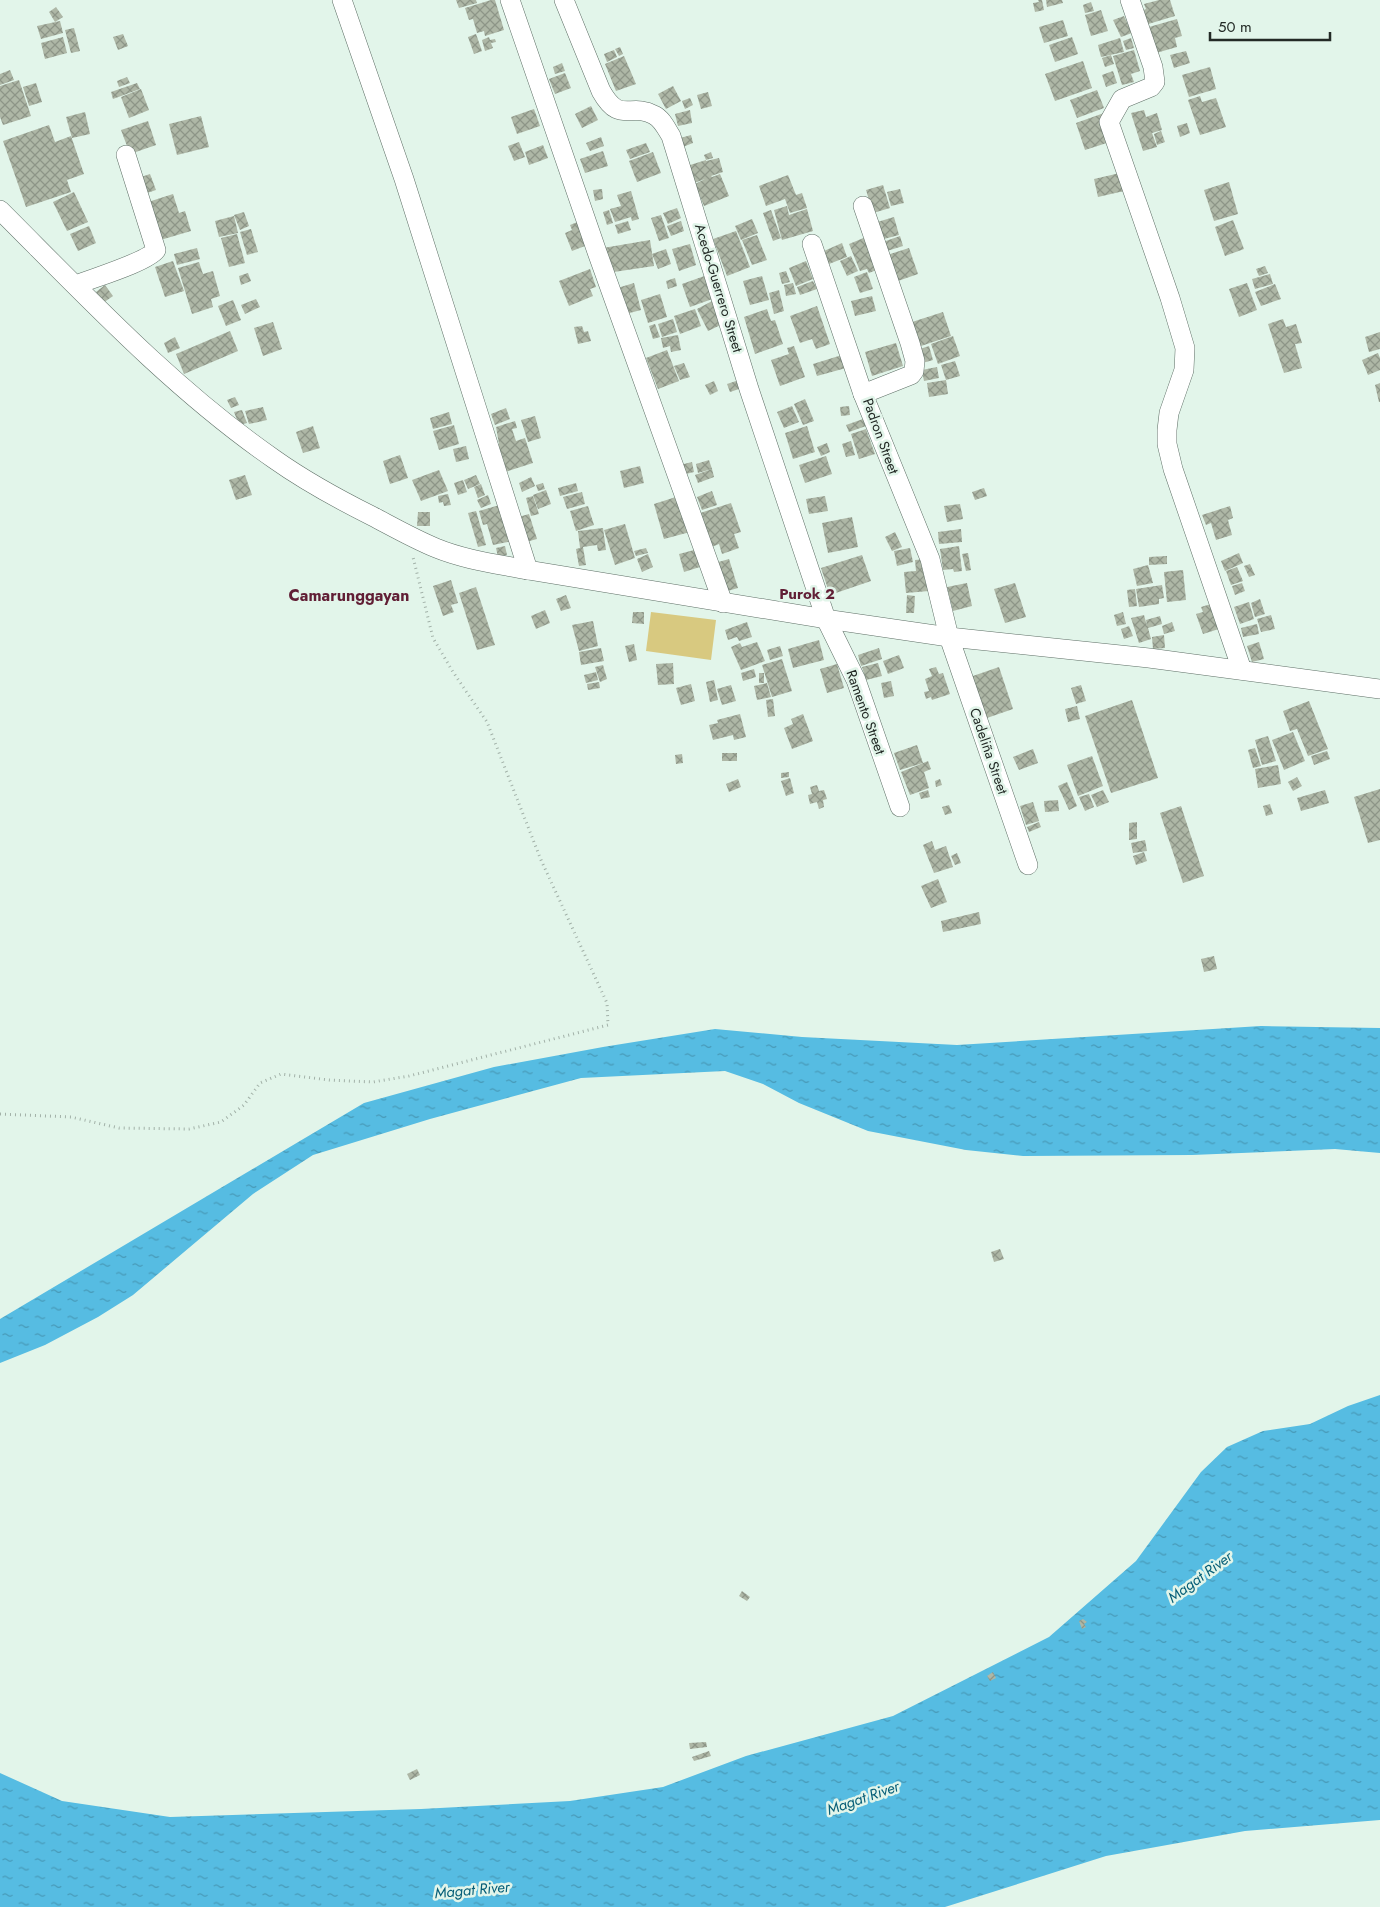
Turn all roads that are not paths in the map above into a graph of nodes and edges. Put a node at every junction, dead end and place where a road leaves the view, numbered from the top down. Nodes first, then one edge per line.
1 (342, 0) edge
2 (512, 0) edge
3 (564, 0) edge
4 (1130, 0) edge
5 (126, 155) dead end
6 (864, 206) dead end
7 (0, 210) edge
8 (812, 244) dead end
9 (76, 285) junction
10 (863, 394) junction
11 (528, 570) junction
12 (723, 603) junction
13 (826, 619) junction
14 (949, 636) junction
15 (1242, 670) junction
16 (1380, 688) edge
17 (900, 807) dead end
18 (1028, 865) dead end

1 - 11 street
2 - 12 street
3 - 13 street, Acedo-Guerrero Street
4 - 15 street
5 - 9 street
6 - 10 street, Padron Street
7 - 9 street
8 - 10 street
9 - 11 street
10 - 14 street, Padron Street
11 - 12 street
12 - 13 street
13 - 14 street
13 - 17 street, Ramento Street
14 - 15 street
14 - 18 street, Cadeliña Street
15 - 16 street

